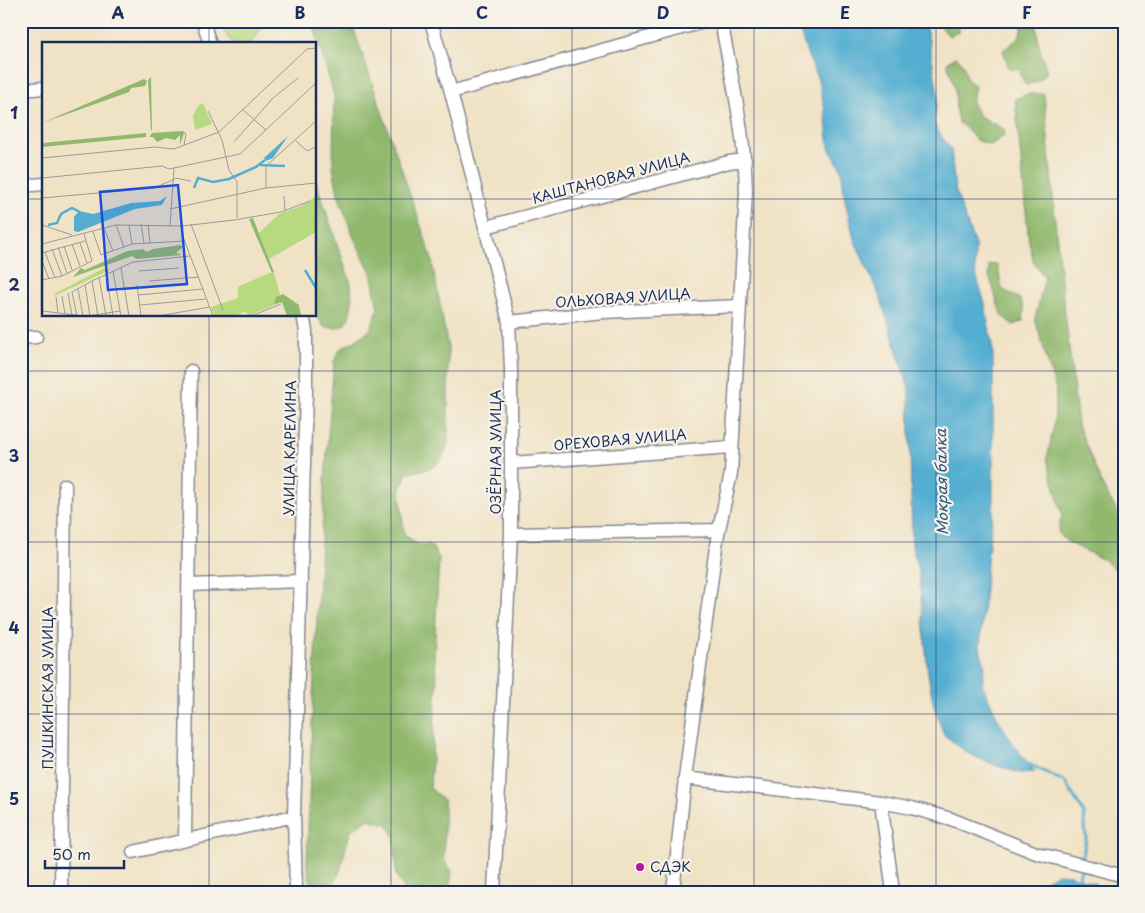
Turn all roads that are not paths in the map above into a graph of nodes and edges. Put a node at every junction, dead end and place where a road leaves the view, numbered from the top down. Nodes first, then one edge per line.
1 (203, 21) edge
2 (431, 21) edge
3 (707, 21) edge
4 (721, 21) edge
5 (209, 42) edge
6 (42, 88) edge
7 (21, 90) edge
8 (452, 92) junction
9 (745, 160) junction
10 (42, 184) edge
11 (21, 186) edge
12 (486, 227) junction
13 (740, 306) junction
14 (303, 316) edge
15 (509, 322) junction
16 (36, 337) dead end
17 (21, 338) edge
18 (191, 371) dead end
19 (732, 447) junction
20 (511, 464) junction
21 (65, 485) dead end
22 (719, 530) junction
23 (510, 534) junction
24 (301, 581) junction
25 (188, 585) junction
26 (686, 778) junction
27 (881, 802) junction
28 (294, 816) junction
29 (185, 840) junction
30 (133, 852) dead end
31 (1124, 876) edge
32 (62, 892) edge
33 (296, 892) edge
34 (494, 892) edge
35 (673, 892) edge
36 (892, 892) edge

1 - 5 street
2 - 8 street, ОЗЁРНАЯ УЛИЦА
3 - 8 street
4 - 9 street
6 - 7 street
8 - 12 street, ОЗЁРНАЯ УЛИЦА
9 - 12 street, КАШТАНОВАЯ УЛИЦА
9 - 13 street
10 - 11 street
12 - 15 street, ОЗЁРНАЯ УЛИЦА
13 - 15 street, ОЛЬХОВАЯ УЛИЦА
13 - 19 street
14 - 24 street, УЛИЦА КАРЕЛИНА
15 - 20 street, ОЗЁРНАЯ УЛИЦА
16 - 17 street
18 - 25 street
19 - 20 street, ОРЕХОВАЯ УЛИЦА
19 - 22 street
20 - 23 street, ОЗЁРНАЯ УЛИЦА
21 - 32 street, ПУШКИНСКАЯ УЛИЦА
22 - 23 street
22 - 26 street
23 - 34 street, ОЗЁРНАЯ УЛИЦА
24 - 25 street
24 - 28 street, УЛИЦА КАРЕЛИНА
25 - 29 street
26 - 27 street
26 - 35 street
27 - 31 street
27 - 36 street
28 - 29 street
28 - 33 street, УЛИЦА КАРЕЛИНА
29 - 30 street

